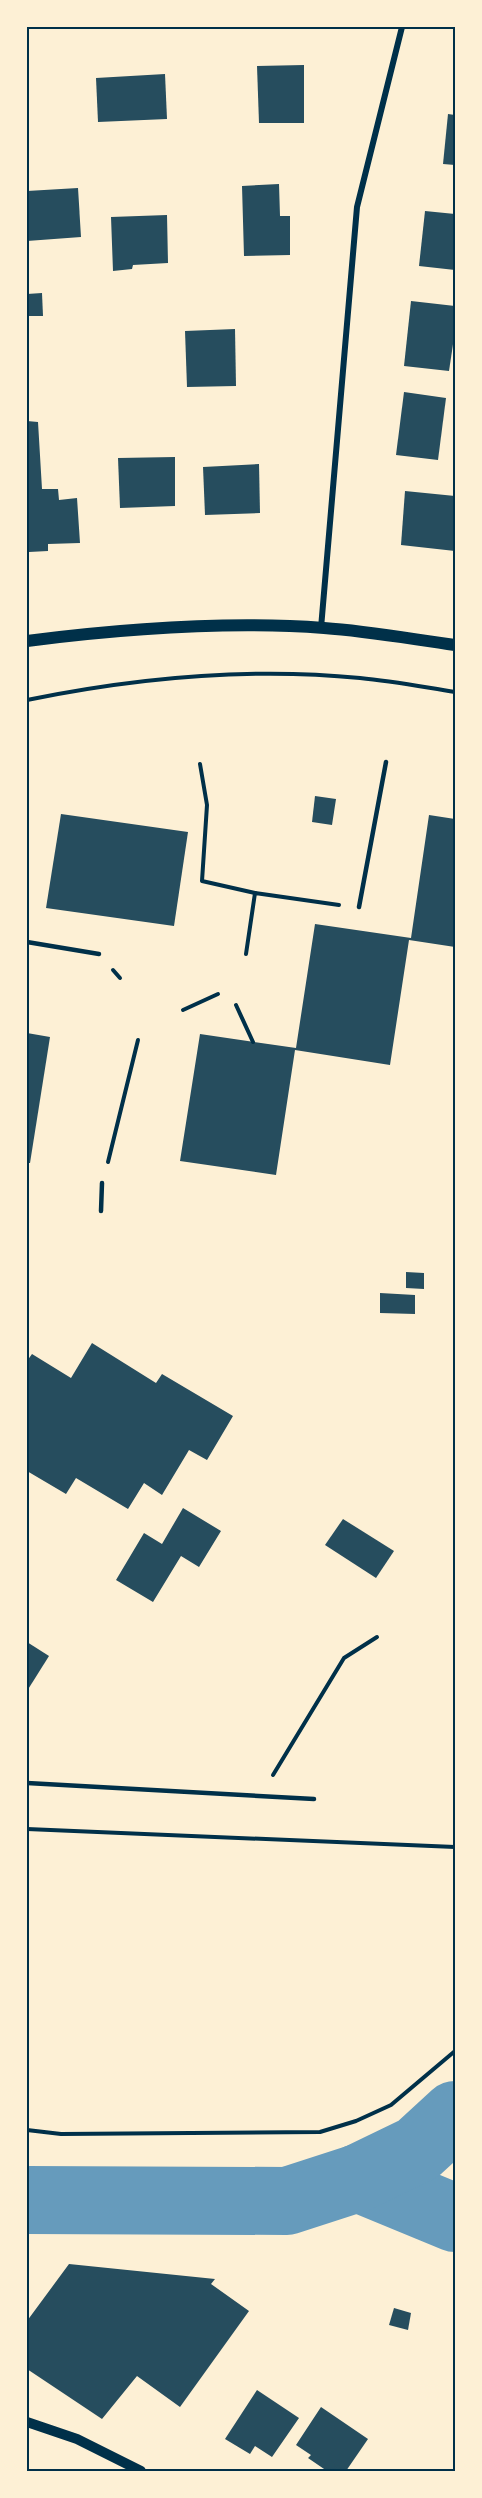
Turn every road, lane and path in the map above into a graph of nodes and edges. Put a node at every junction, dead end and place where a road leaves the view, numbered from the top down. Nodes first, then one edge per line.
1 (402, 27) edge
2 (321, 628) junction
3 (27, 642) edge
4 (455, 645) edge
5 (455, 692) edge
6 (27, 700) edge
7 (386, 762) dead end
8 (200, 764) dead end
9 (255, 893) junction
10 (359, 907) joint
11 (27, 942) edge
12 (99, 954) dead end
13 (246, 954) dead end
14 (218, 994) dead end
15 (236, 1005) dead end
16 (183, 1010) dead end
17 (138, 1040) dead end
18 (253, 1042) dead end
19 (102, 1183) joint
20 (101, 1211) dead end
21 (377, 1637) dead end
22 (27, 1783) edge
23 (266, 1797) junction
24 (314, 1799) dead end
25 (27, 1829) edge
26 (455, 1846) edge
27 (455, 2051) edge
28 (27, 2130) edge
29 (27, 2421) edge
30 (141, 2471) edge

1 - 2 street
2 - 3 main road
2 - 4 main road
5 - 6 path
7 - 10 lane
8 - 9 path
9 - 10 path
9 - 13 path
11 - 12 lane
14 - 16 path
15 - 18 path
17 - 19 path
19 - 20 lane
21 - 23 path
22 - 23 lane
23 - 24 lane
25 - 26 path
27 - 28 path
29 - 30 street

